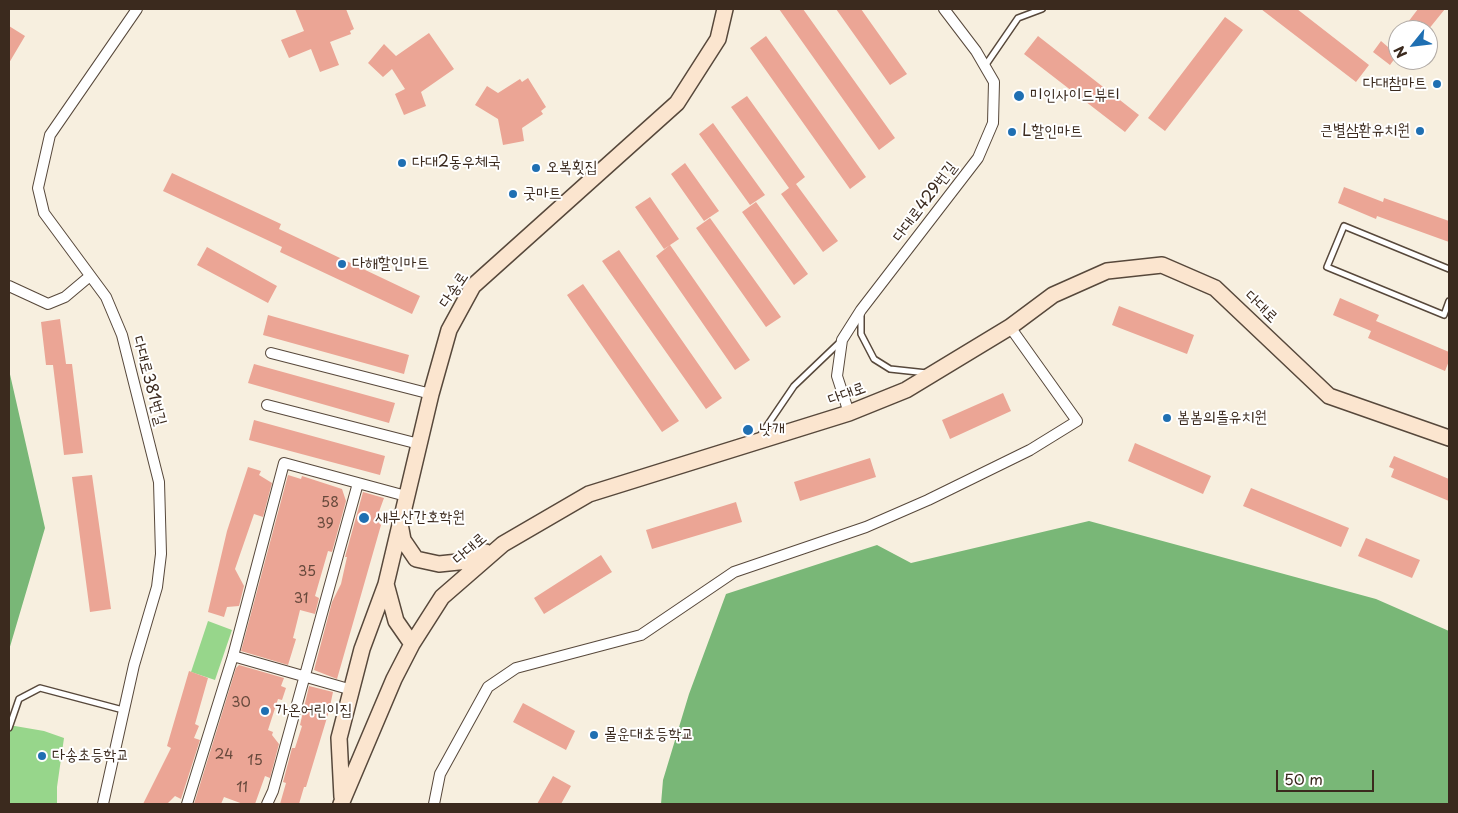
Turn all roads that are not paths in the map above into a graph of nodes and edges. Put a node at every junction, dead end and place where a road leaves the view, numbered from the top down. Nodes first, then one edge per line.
1 (137, 9) edge
2 (725, 9) edge
3 (944, 9) edge
4 (1042, 9) edge
5 (985, 66) junction
6 (1449, 269) edge
7 (90, 276) junction
8 (9, 286) edge
9 (1449, 301) edge
10 (861, 310) junction
11 (1010, 326) junction
12 (842, 340) junction
13 (270, 353) dead end
14 (930, 374) junction
15 (430, 394) junction
16 (267, 405) dead end
17 (849, 413) junction
18 (1449, 438) edge
19 (756, 442) junction
20 (419, 444) junction
21 (358, 483) junction
22 (406, 496) junction
23 (400, 523) junction
24 (503, 544) junction
25 (386, 584) junction
26 (412, 644) junction
27 (234, 656) junction
28 (303, 676) junction
29 (352, 690) junction
30 (123, 710) junction
31 (9, 728) edge
32 (103, 804) edge
33 (187, 804) edge
34 (267, 804) edge
35 (342, 804) edge
36 (434, 804) edge

1 - 7 street, 다대로381번길
2 - 15 main road, 다송로
3 - 5 street, 다대로429번길
4 - 5 lane
5 - 10 street, 다대로429번길
6 - 9 lane
7 - 8 street
7 - 30 street, 다대로381번길
10 - 12 street, 다대로429번길
10 - 14 lane
11 - 14 main road, 다대로
11 - 18 main road, 다대로
11 - 36 street
12 - 17 street, 다대로429번길
12 - 19 lane
13 - 15 street
14 - 17 main road, 다대로
15 - 20 main road, 다송로
16 - 20 street
17 - 19 main road, 다대로
19 - 24 main road, 다대로
20 - 22 main road, 다송로
21 - 22 street
21 - 27 street
21 - 28 street
22 - 23 main road, 다송로
23 - 24 main road
23 - 25 main road, 다송로
24 - 26 main road, 다대로
25 - 26 main road, 다송로
25 - 29 main road
26 - 35 main road, 다대로
27 - 28 street
27 - 33 street
28 - 29 street
28 - 34 street
29 - 35 main road
30 - 31 lane
30 - 32 street, 다대로381번길

